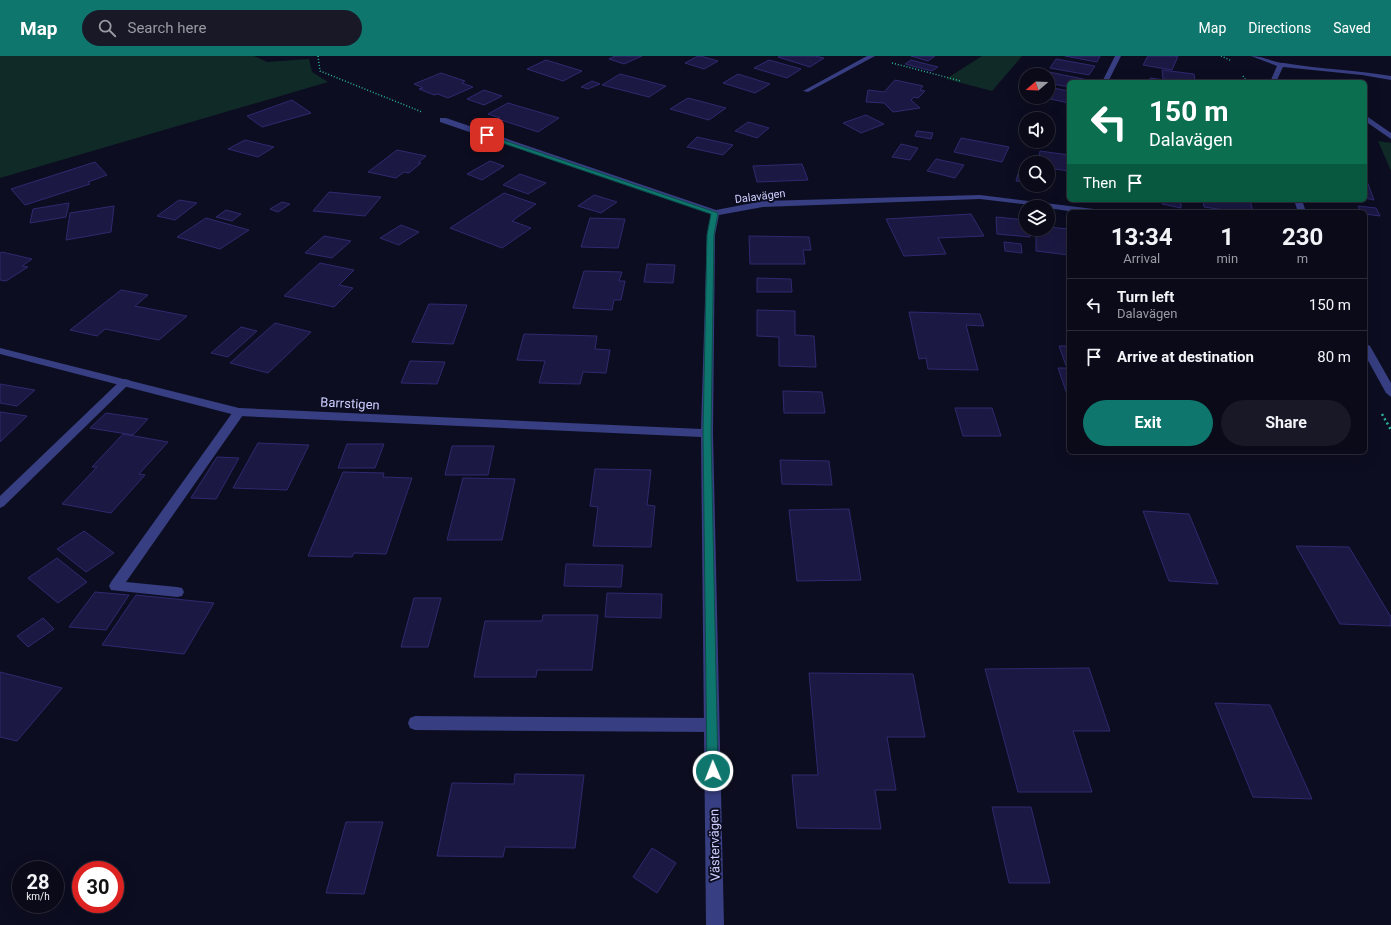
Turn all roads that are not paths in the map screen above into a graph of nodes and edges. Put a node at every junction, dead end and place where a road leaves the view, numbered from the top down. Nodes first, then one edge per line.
1 (1118, 56) edge
2 (1254, 56) edge
3 (872, 57) edge
4 (1282, 65) junction
5 (1391, 78) edge
6 (1106, 80) edge
7 (1274, 80) edge
8 (806, 91) dead end
9 (1367, 119) edge
10 (443, 120) road end
11 (1391, 137) edge
12 (1079, 210) edge
13 (715, 213) junction
14 (1367, 350) edge
15 (0, 351) edge
16 (125, 382) junction
17 (1391, 393) edge
18 (239, 412) junction
19 (707, 433) junction
20 (0, 503) edge
21 (177, 592) dead end
22 (415, 724) dead end
23 (712, 725) junction
24 (715, 925) edge

1 - 6 street
2 - 4 street
3 - 8 street
4 - 5 street
4 - 7 street
9 - 11 street
10 - 13 street, Dalavägen
12 - 13 street, Dalavägen
13 - 19 street, Västervägen
14 - 17 street
15 - 16 street, Barrstigen
16 - 18 street, Barrstigen
16 - 20 street
18 - 19 street, Barrstigen
18 - 21 street
19 - 23 street, Västervägen
22 - 23 street
23 - 24 street, Västervägen

